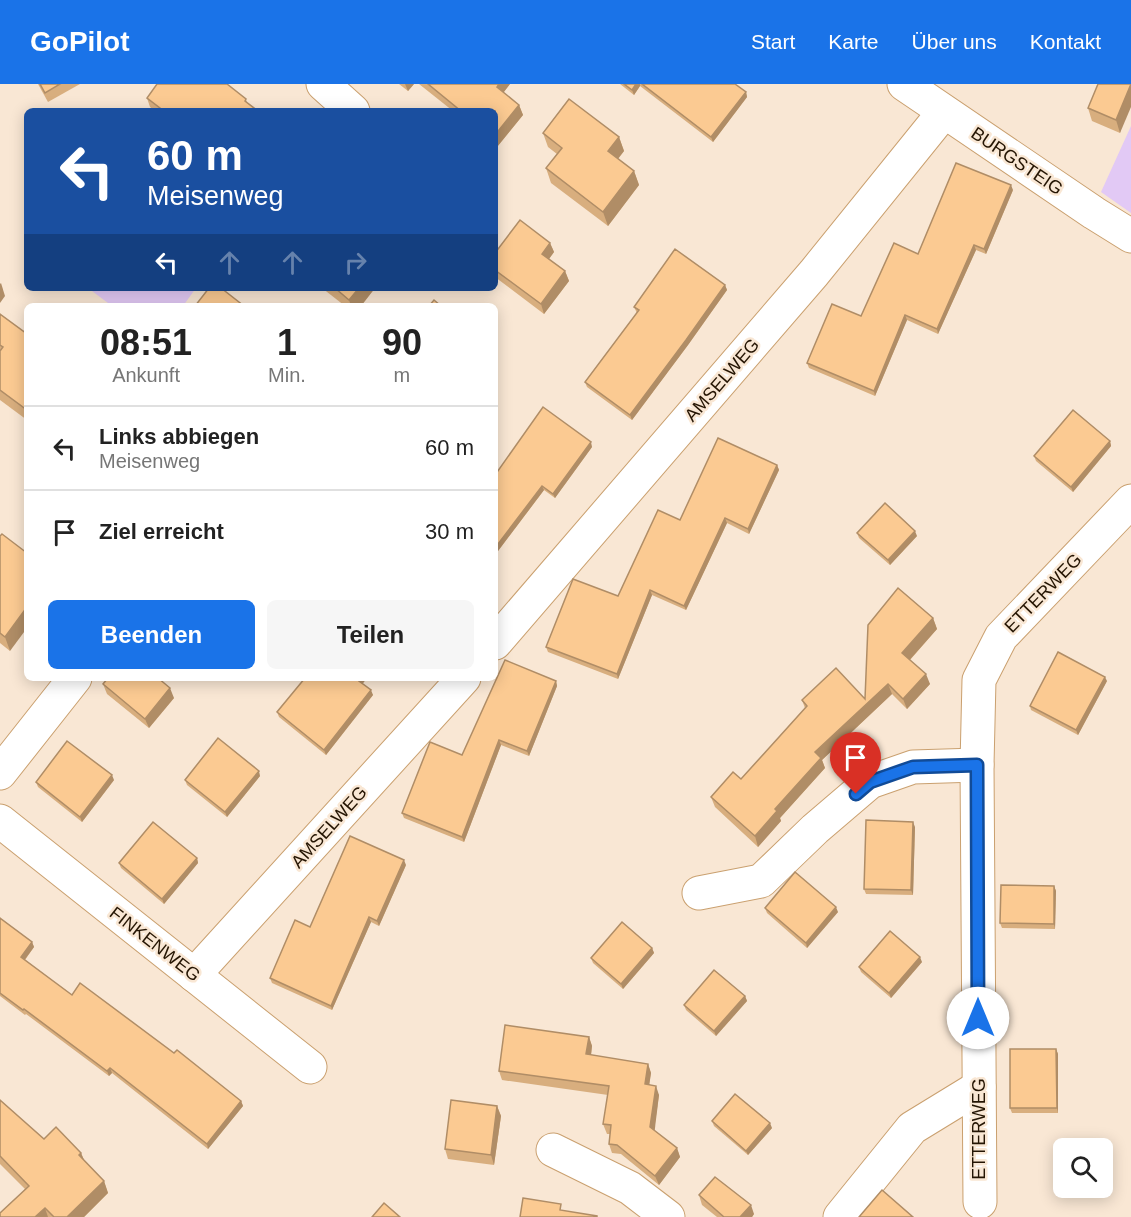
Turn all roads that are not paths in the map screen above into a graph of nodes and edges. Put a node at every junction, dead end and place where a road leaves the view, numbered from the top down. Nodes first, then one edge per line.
1 (323, 84) edge
2 (904, 84) edge
3 (349, 108) edge
4 (945, 112) junction
5 (1131, 236) edge
6 (1131, 501) edge
7 (498, 640) edge
8 (73, 681) edge
9 (461, 681) edge
10 (977, 765) junction
11 (0, 773) edge
12 (0, 821) edge
13 (699, 892) dead end
14 (194, 975) junction
15 (310, 1066) dead end
16 (979, 1087) junction
17 (553, 1150) dead end
18 (980, 1202) dead end
19 (668, 1217) edge
20 (840, 1217) edge

1 - 3 street
2 - 4 street, BURGSTEIG
4 - 5 street, BURGSTEIG
4 - 7 street, AMSELWEG
6 - 10 street, ETTERWEG
8 - 11 street
9 - 14 street, AMSELWEG
10 - 13 street
10 - 16 street, ETTERWEG
12 - 14 street, FINKENWEG
14 - 15 street, FINKENWEG
16 - 18 street, ETTERWEG
16 - 20 street
17 - 19 street

